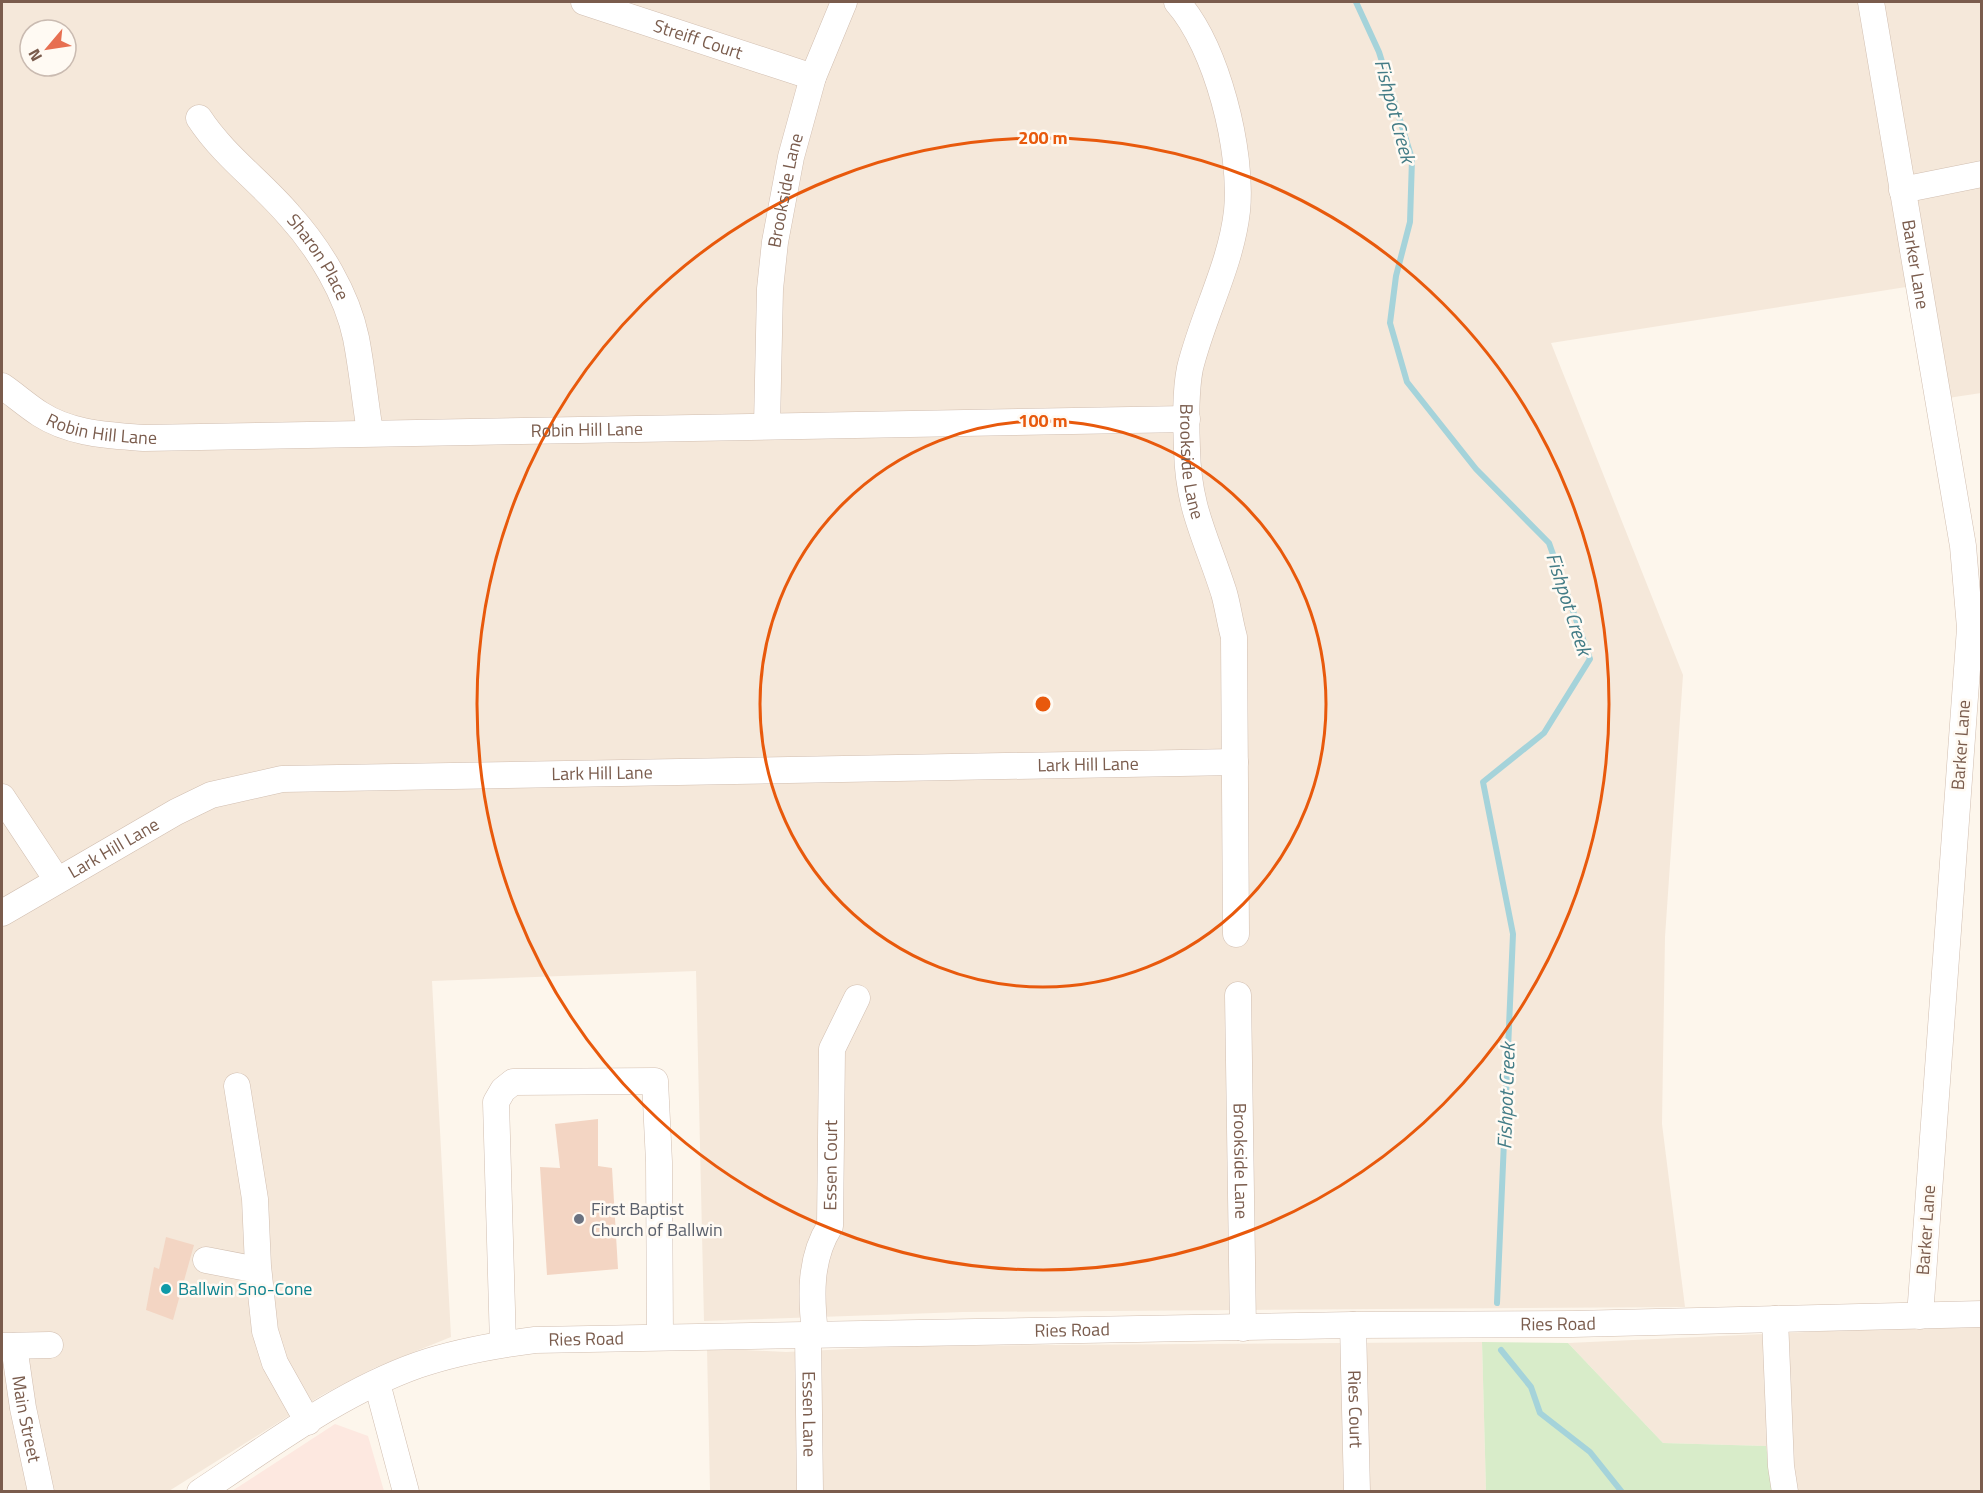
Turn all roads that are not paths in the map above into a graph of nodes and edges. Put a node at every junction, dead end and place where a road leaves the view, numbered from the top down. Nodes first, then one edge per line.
1 (584, 2) edge
2 (844, 2) edge
3 (1177, 2) edge
4 (1871, 2) edge
5 (813, 77) junction
6 (199, 118) dead end
7 (1982, 174) edge
8 (1902, 190) junction
9 (2, 386) edge
10 (1187, 418) junction
11 (767, 425) junction
12 (370, 432) junction
13 (1235, 762) junction
14 (2, 797) edge
15 (57, 880) junction
16 (2, 913) edge
17 (1236, 934) dead end
18 (1238, 994) dead end
19 (857, 998) dead end
20 (237, 1086) dead end
21 (206, 1260) dead end
22 (258, 1270) junction
23 (1982, 1314) edge
24 (1920, 1316) junction
25 (1775, 1319) junction
26 (1353, 1325) junction
27 (1243, 1328) junction
28 (812, 1334) junction
29 (660, 1336) junction
30 (503, 1344) junction
31 (50, 1345) dead end
32 (8, 1346) edge
33 (376, 1383) junction
34 (308, 1422) junction
35 (41, 1491) edge
36 (200, 1491) edge
37 (406, 1491) edge
38 (810, 1491) edge
39 (1357, 1491) edge
40 (1785, 1491) edge

1 - 5 street, Streiff Court
2 - 5 street, Brookside Lane
3 - 10 street, Brookside Lane
4 - 8 street, Barker Lane
5 - 11 street, Brookside Lane
6 - 12 street, Sharon Place
7 - 8 street
8 - 24 street, Barker Lane
9 - 12 street, Robin Hill Lane
10 - 11 street, Robin Hill Lane
10 - 13 street, Brookside Lane
11 - 12 street, Robin Hill Lane
13 - 15 street, Lark Hill Lane
13 - 17 street, Brookside Lane
14 - 15 street
15 - 16 street, Lark Hill Lane
18 - 27 street, Brookside Lane
19 - 28 street, Essen Court
20 - 22 street
21 - 22 street
22 - 34 street
23 - 24 street, Ries Road
24 - 25 street, Ries Road
25 - 26 street, Ries Road
25 - 40 street
26 - 27 street, Ries Road
26 - 39 street, Ries Court
27 - 28 street, Ries Road
28 - 29 street, Ries Road
28 - 38 street, Essen Lane
29 - 30 street, Ries Road
29 - 30 street
30 - 33 street, Ries Road
31 - 32 street
32 - 35 street, Main Street
33 - 34 street, Ries Road
33 - 37 street
34 - 36 street, Ries Road

